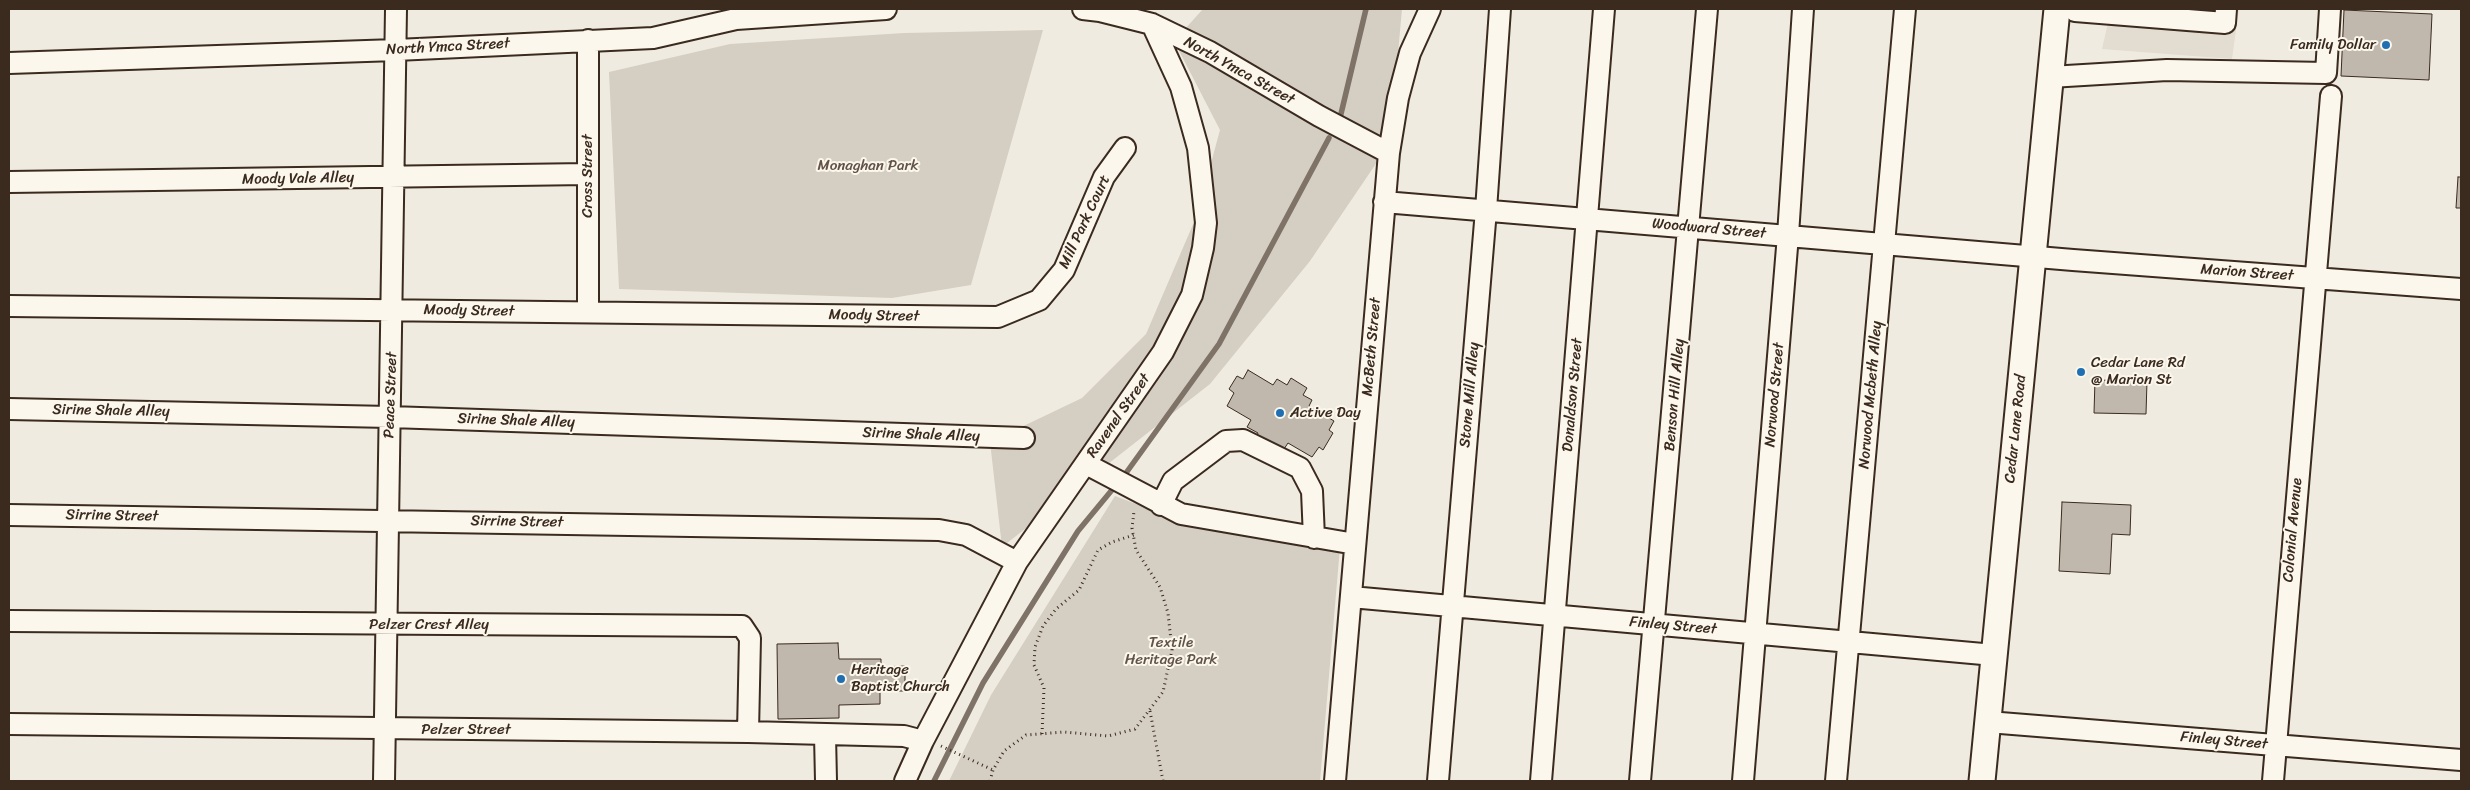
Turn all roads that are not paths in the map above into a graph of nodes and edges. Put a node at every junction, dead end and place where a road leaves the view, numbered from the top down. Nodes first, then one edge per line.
1 (396, 9) edge
2 (886, 9) edge
3 (1083, 9) edge
4 (1430, 9) edge
5 (1500, 9) edge
6 (1604, 9) edge
7 (1707, 9) edge
8 (1803, 9) edge
9 (1905, 9) edge
10 (2042, 9) edge
11 (2226, 9) edge
12 (2330, 9) edge
13 (2069, 10) edge
14 (1150, 19) edge
15 (588, 40) junction
16 (396, 50) junction
17 (9, 63) edge
18 (2050, 77) junction
19 (2331, 96) dead end
20 (1124, 148) dead end
21 (1389, 153) junction
22 (587, 174) junction
23 (394, 178) junction
24 (9, 182) edge
25 (1384, 202) junction
26 (1486, 210) junction
27 (1587, 219) junction
28 (1690, 227) junction
29 (1788, 235) junction
30 (1884, 243) junction
31 (2033, 256) junction
32 (2314, 278) junction
33 (2461, 288) edge
34 (9, 306) edge
35 (393, 310) junction
36 (588, 312) junction
37 (929, 316) joint
38 (9, 409) edge
39 (390, 416) junction
40 (1024, 438) dead end
41 (1086, 464) junction
42 (1161, 505) junction
43 (9, 514) edge
44 (388, 520) junction
45 (1314, 538) junction
46 (1355, 544) junction
47 (1017, 562) junction
48 (1351, 597) junction
49 (1452, 606) junction
50 (1555, 616) junction
51 (9, 622) edge
52 (1654, 624) junction
53 (387, 625) junction
54 (1756, 633) junction
55 (1849, 642) junction
56 (1994, 655) junction
57 (1988, 722) junction
58 (9, 724) edge
59 (385, 729) junction
60 (748, 732) junction
61 (825, 735) junction
62 (923, 741) junction
63 (2276, 745) junction
64 (2461, 760) edge
65 (384, 781) edge
66 (826, 781) edge
67 (905, 781) edge
68 (1335, 781) edge
69 (1438, 781) edge
70 (1541, 781) edge
71 (1640, 781) edge
72 (1743, 781) edge
73 (1836, 781) edge
74 (1982, 781) edge
75 (2273, 781) edge

1 - 16 street, Peace Street
2 - 15 street, North Ymca Street
3 - 14 street, North Ymca Street
4 - 21 street, McBeth Street
5 - 26 street, Stone Mill Alley
6 - 27 street, Donaldson Street
7 - 28 street, Benson Hill Alley
8 - 29 street, Norwood Street
9 - 30 street, Norwood Mcbeth Alley
10 - 18 main road, Cedar Lane Road
11 - 13 street
12 - 18 street
13 - 18 main road, Cedar Lane Road
14 - 21 street, North Ymca Street
14 - 41 street, Ravenel Street
15 - 16 street, North Ymca Street
15 - 22 street, Cross Street
16 - 17 street, North Ymca Street
16 - 23 street, Peace Street
18 - 31 main road, Cedar Lane Road
19 - 32 street, Colonial Avenue
20 - 37 street, Mill Park Court
21 - 25 street, McBeth Street
22 - 23 street, Moody Vale Alley
22 - 36 street, Cross Street
23 - 24 street, Moody Vale Alley
23 - 35 street, Peace Street
25 - 26 street, Woodward Street
25 - 46 street, McBeth Street
26 - 27 street, Woodward Street
26 - 49 street, Stone Mill Alley
27 - 28 street, Woodward Street
27 - 50 street, Donaldson Street
28 - 29 street, Woodward Street
28 - 52 street, Benson Hill Alley
29 - 30 street, Woodward Street
29 - 54 street, Norwood Street
30 - 31 street, Woodward Street
30 - 55 street, Norwood Mcbeth Alley
31 - 32 street, Marion Street
31 - 56 main road, Cedar Lane Road
32 - 33 street, Marion Street
32 - 63 street, Colonial Avenue
34 - 35 street, Moody Street
35 - 36 street, Moody Street
35 - 39 street, Peace Street
36 - 37 street, Moody Street
38 - 39 street, Sirine Shale Alley
39 - 40 street, Sirine Shale Alley
39 - 44 street, Peace Street
41 - 42 street
41 - 47 street, Ravenel Street
42 - 45 street
42 - 45 street
43 - 44 street, Sirrine Street
44 - 47 street, Sirrine Street
44 - 53 street, Peace Street
45 - 46 street
46 - 48 street, McBeth Street
47 - 62 street, Ravenel Street
48 - 49 street, Finley Street
48 - 68 street, McBeth Street
49 - 50 street, Finley Street
49 - 69 street, Stone Mill Alley
50 - 52 street, Finley Street
50 - 70 street, Donaldson Street
51 - 53 street, Pelzer Crest Alley
52 - 54 street, Finley Street
52 - 71 street, Benson Hill Alley
53 - 59 street, Peace Street
53 - 60 street, Pelzer Crest Alley
54 - 55 street, Finley Street
54 - 72 street, Norwood Street
55 - 56 street, Finley Street
55 - 73 street, Norwood Mcbeth Alley
56 - 57 main road, Cedar Lane Road
57 - 63 street, Finley Street
57 - 74 main road, Cedar Lane Road
58 - 59 street, Pelzer Street
59 - 60 street, Pelzer Street
59 - 65 street, Peace Street
60 - 61 street, Pelzer Street
61 - 62 street, Pelzer Street
61 - 66 street
62 - 67 street, Ravenel Street
63 - 64 street, Finley Street
63 - 75 street, Colonial Avenue

